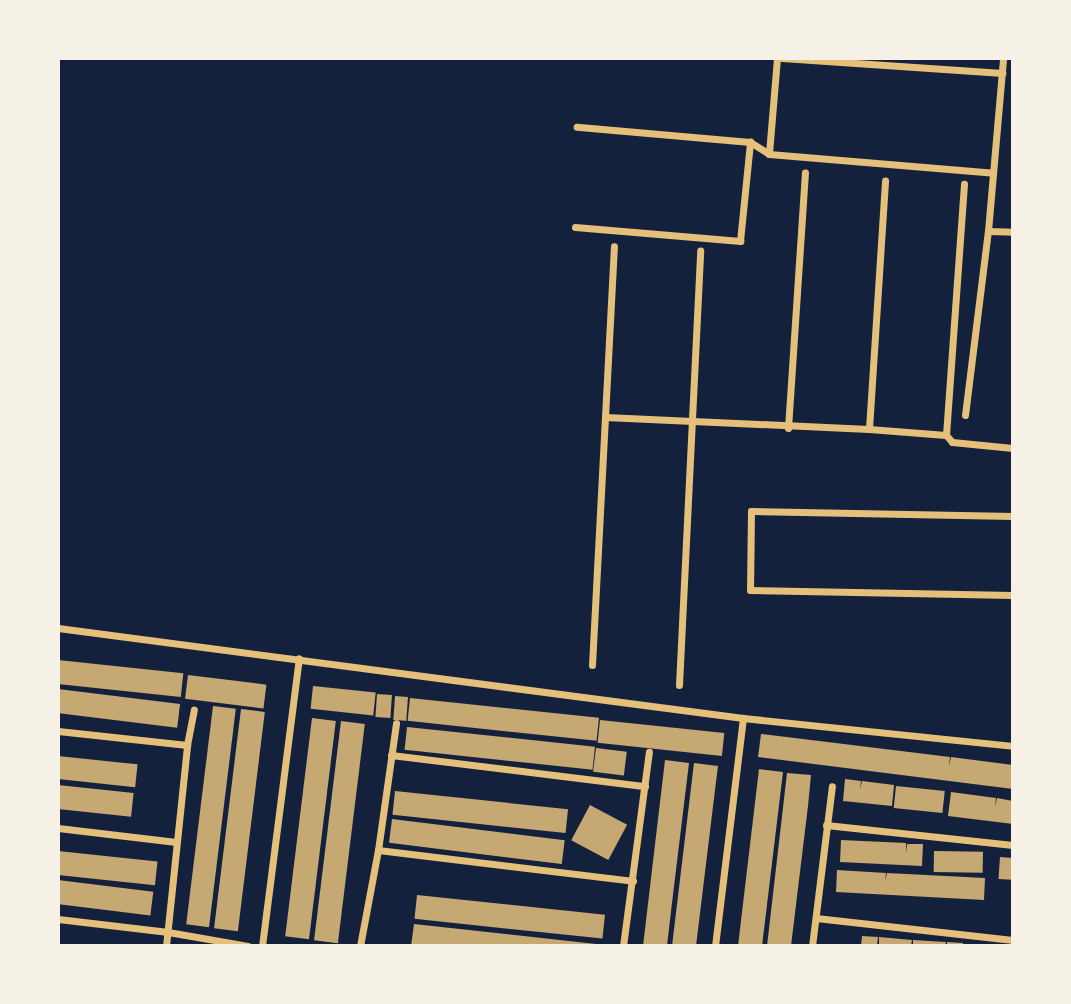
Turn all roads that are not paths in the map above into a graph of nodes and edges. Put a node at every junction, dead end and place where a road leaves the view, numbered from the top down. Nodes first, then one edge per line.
1 (780, 58) edge
2 (1003, 58) edge
3 (1002, 73) junction
4 (577, 127) dead end
5 (750, 142) junction
6 (769, 155) junction
7 (805, 173) dead end
8 (993, 173) junction
9 (885, 181) dead end
10 (964, 184) dead end
11 (575, 226) dead end
12 (988, 231) junction
13 (1013, 232) edge
14 (614, 246) dead end
15 (700, 251) dead end
16 (965, 415) dead end
17 (605, 417) junction
18 (690, 422) junction
19 (788, 428) junction
20 (869, 429) junction
21 (946, 435) junction
22 (1013, 448) edge
23 (1013, 516) edge
24 (1013, 595) edge
25 (58, 628) edge
26 (299, 658) junction
27 (592, 665) dead end
28 (679, 685) dead end
29 (194, 710) dead end
30 (743, 718) junction
31 (396, 723) dead end
32 (58, 731) edge
33 (187, 745) junction
34 (1013, 746) edge
35 (649, 751) dead end
36 (391, 755) junction
37 (645, 786) junction
38 (832, 786) dead end
39 (826, 825) junction
40 (58, 828) edge
41 (176, 842) junction
42 (1013, 845) edge
43 (379, 850) junction
44 (633, 881) junction
45 (816, 918) junction
46 (58, 919) edge
47 (168, 932) junction
48 (1013, 940) edge
49 (166, 946) edge
50 (248, 946) edge
51 (262, 946) edge
52 (360, 946) edge
53 (623, 946) edge
54 (715, 946) edge
55 (812, 946) edge

1 - 3 street
1 - 6 street
2 - 3 street
3 - 8 street
4 - 5 street
5 - 6 street
5 - 11 street
6 - 8 street
7 - 19 street
8 - 12 street
9 - 20 street
10 - 21 street
12 - 13 street
12 - 16 street
14 - 17 street
15 - 18 street
17 - 18 street
17 - 27 street
18 - 19 street
18 - 28 street
19 - 20 street
20 - 21 street
21 - 22 street
23 - 24 street
25 - 26 street
26 - 30 street
26 - 51 street
29 - 33 street
30 - 34 street
30 - 54 street
31 - 36 street
32 - 33 street
33 - 41 street
35 - 37 street
36 - 37 street
36 - 43 street
37 - 44 street
38 - 39 street
39 - 42 street
39 - 45 street
40 - 41 street
41 - 47 street
43 - 44 street
43 - 52 street
44 - 53 street
45 - 48 street
45 - 55 street
46 - 47 street
47 - 49 street
47 - 50 street

